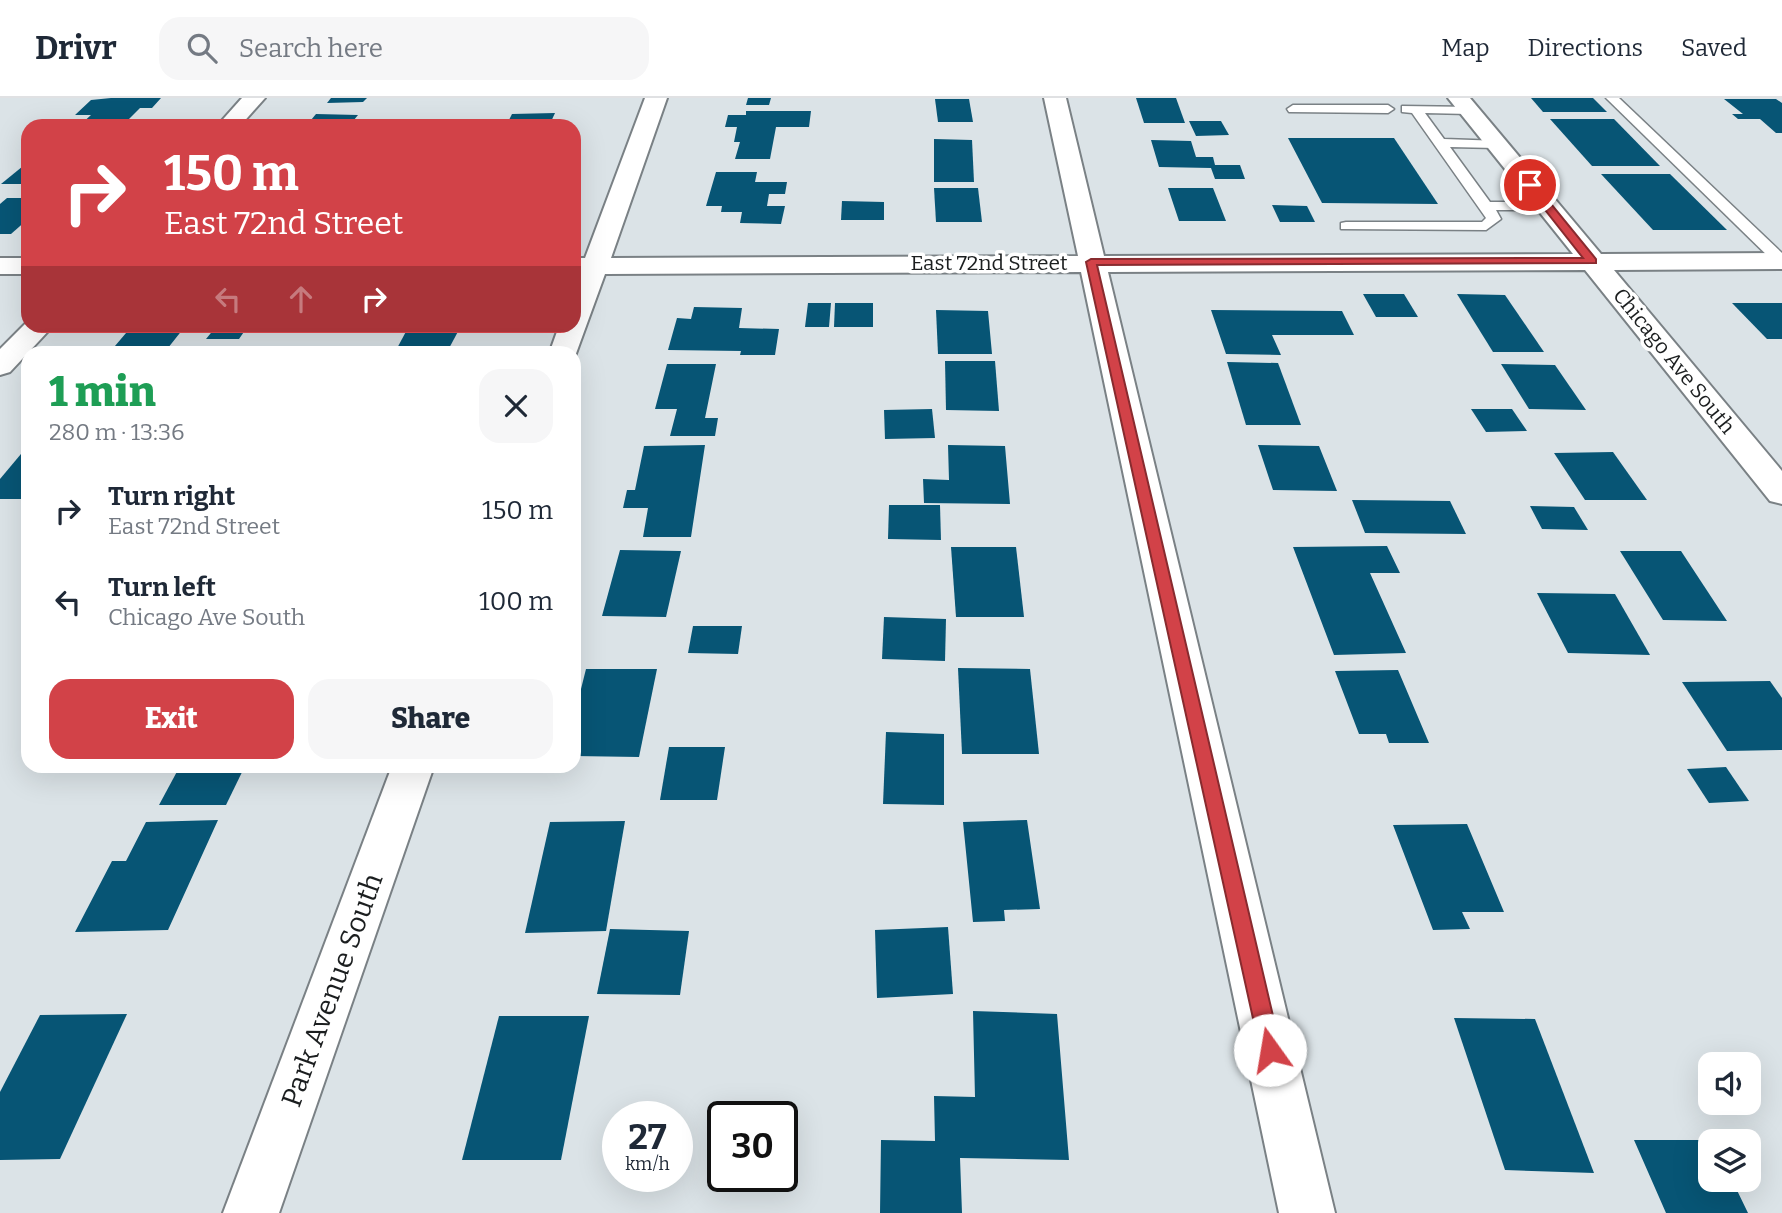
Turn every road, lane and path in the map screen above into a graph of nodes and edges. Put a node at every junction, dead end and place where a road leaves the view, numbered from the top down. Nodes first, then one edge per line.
1 (254, 98) edge
2 (656, 98) edge
3 (1055, 98) edge
4 (1612, 98) edge
5 (1385, 104) edge
6 (1464, 104) edge
7 (1293, 109) dead end
8 (1416, 110) junction
9 (234, 119) edge
10 (1441, 143) junction
11 (1496, 144) junction
12 (1486, 206) junction
13 (1547, 206) junction
14 (1346, 226) dead end
15 (1592, 261) junction
16 (1782, 261) edge
17 (1091, 262) junction
18 (0, 266) edge
19 (21, 266) edge
20 (584, 266) edge
21 (32, 333) edge
22 (0, 366) edge
23 (1782, 493) edge
24 (410, 773) edge
25 (251, 1213) edge
26 (1307, 1213) edge

1 - 9 street
2 - 20 street
3 - 17 street
4 - 16 lane
5 - 7 lane
5 - 8 lane
6 - 8 lane
6 - 11 street, Chicago Ave South
8 - 10 lane
10 - 11 lane
10 - 12 lane
11 - 13 street, Chicago Ave South
12 - 13 lane
12 - 14 lane
13 - 15 street, Chicago Ave South
15 - 16 street, East 72nd Street
15 - 17 street, East 72nd Street
15 - 23 street, Chicago Ave South
17 - 20 street, East 72nd Street
17 - 26 street
18 - 19 street
21 - 22 street
24 - 25 street, Park Avenue South

